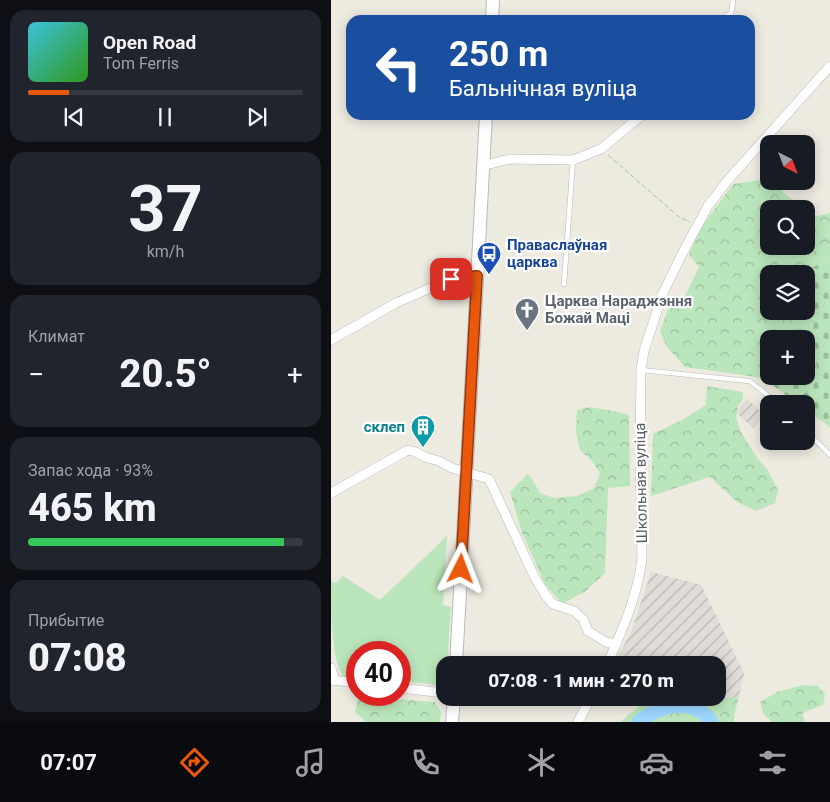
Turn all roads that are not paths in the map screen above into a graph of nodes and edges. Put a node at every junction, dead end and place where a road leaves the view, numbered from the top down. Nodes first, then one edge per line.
1 (493, 0) edge
2 (733, 0) edge
3 (492, 15) edge
4 (729, 15) edge
5 (830, 66) edge
6 (486, 120) edge
7 (636, 120) edge
8 (573, 160) junction
9 (483, 164) junction
10 (477, 276) junction
11 (564, 284) dead end
12 (331, 340) edge
13 (641, 370) junction
14 (767, 395) edge
15 (815, 440) edge
16 (830, 455) edge
17 (467, 473) junction
18 (331, 493) edge
19 (616, 644) junction
20 (457, 656) edge
21 (611, 656) edge
22 (331, 668) edge
23 (333, 680) edge
24 (346, 682) edge
25 (411, 689) edge
26 (436, 692) edge
27 (453, 706) edge
28 (587, 706) edge
29 (452, 722) edge
30 (578, 722) edge

1 - 3 street
2 - 4 lane
5 - 13 street, Школьная вуліца
6 - 9 street
7 - 8 street
8 - 9 street
8 - 11 lane
9 - 10 street
10 - 12 street
10 - 17 street
13 - 14 lane
13 - 19 street, Школьная вуліца
15 - 16 lane
17 - 18 street
17 - 19 street
17 - 20 street
19 - 21 street, Школьная вуліца
22 - 23 street
23 - 24 street
25 - 26 street
27 - 29 street
28 - 30 street

